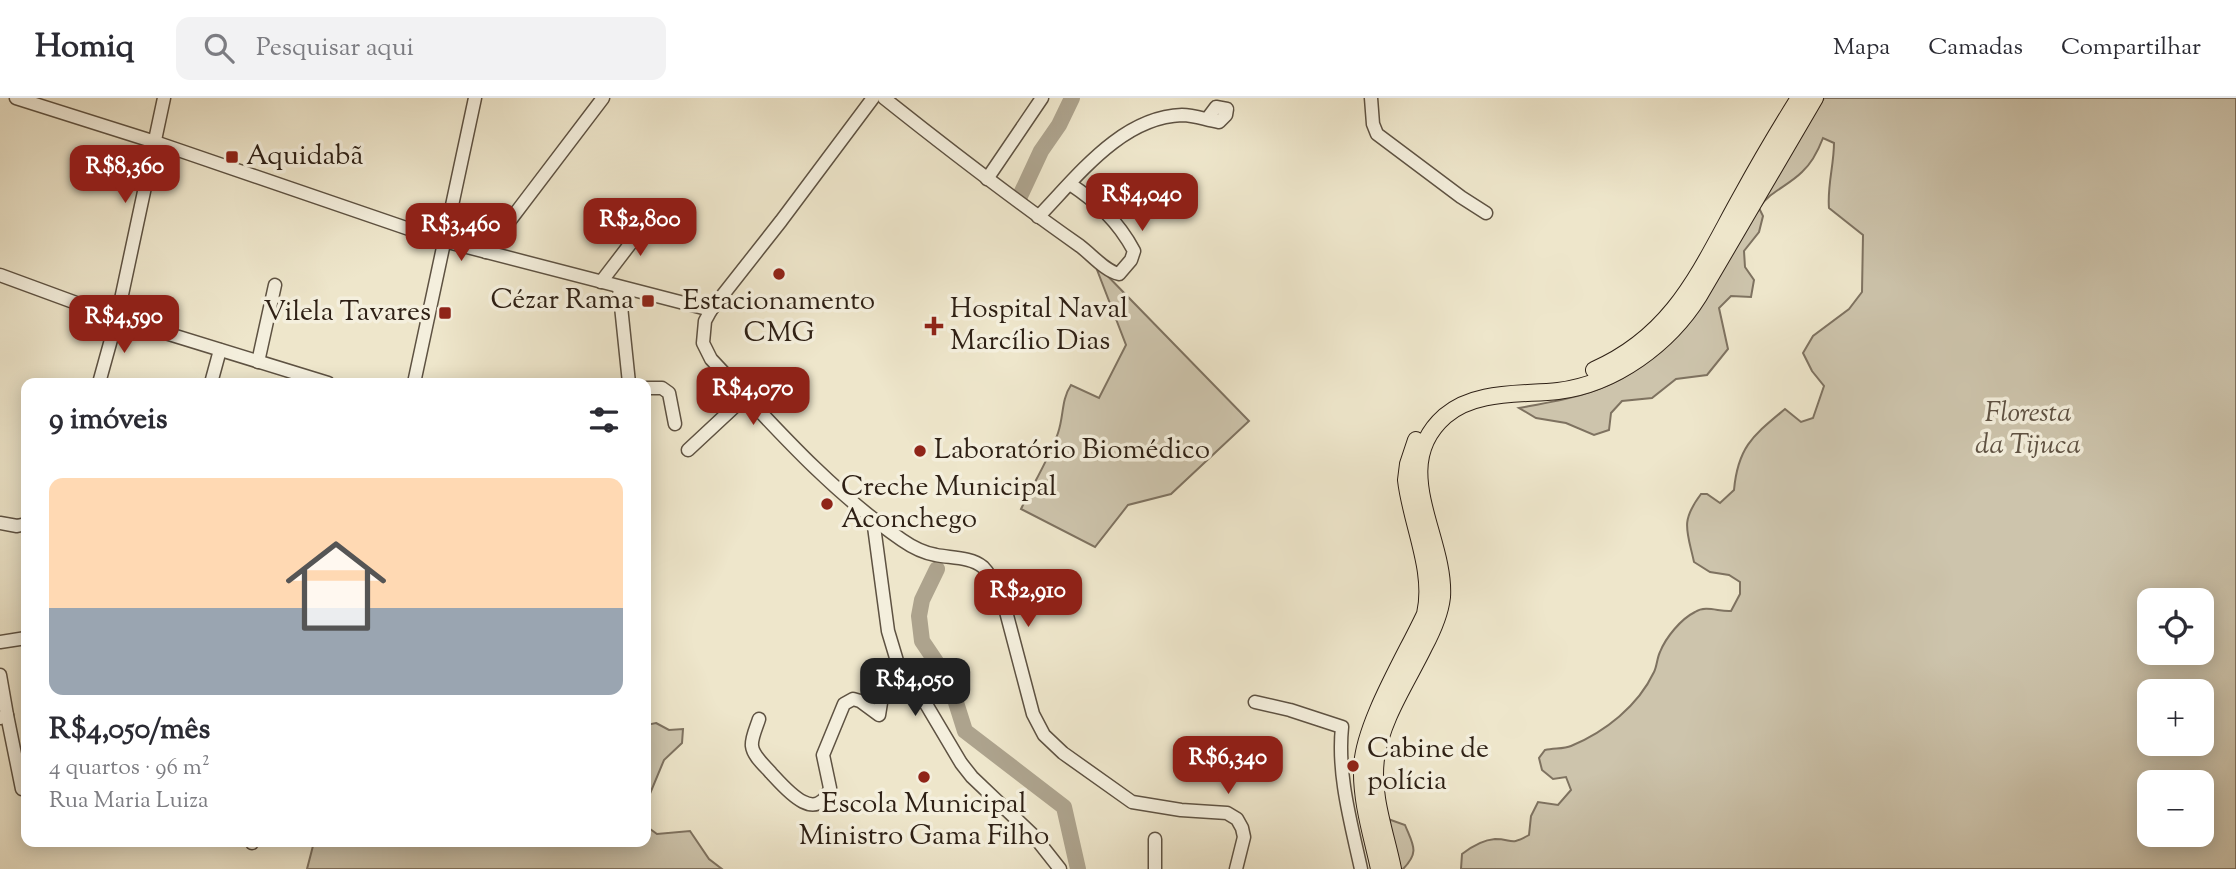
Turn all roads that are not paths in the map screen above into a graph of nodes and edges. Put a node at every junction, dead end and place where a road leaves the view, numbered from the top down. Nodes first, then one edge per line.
1 (16, 98) edge
2 (164, 98) edge
3 (475, 98) edge
4 (603, 98) edge
5 (873, 98) edge
6 (884, 98) edge
7 (1042, 98) edge
8 (1799, 98) edge
9 (1815, 98) edge
10 (1372, 99) edge
11 (1207, 119) dead end
12 (155, 142) junction
13 (987, 179) junction
14 (1070, 184) junction
15 (1486, 213) dead end
16 (1038, 217) junction
17 (647, 222) dead end
18 (444, 241) junction
19 (486, 252) junction
20 (0, 275) edge
21 (601, 282) junction
22 (275, 285) dead end
23 (619, 287) junction
24 (711, 310) junction
25 (117, 318) junction
26 (219, 350) junction
27 (258, 362) junction
28 (100, 378) edge
29 (212, 378) edge
30 (310, 378) edge
31 (415, 378) edge
32 (628, 378) edge
33 (651, 388) edge
34 (746, 396) junction
35 (675, 424) dead end
36 (688, 450) dead end
37 (873, 519) junction
38 (0, 523) edge
39 (21, 525) edge
40 (1, 638) edge
41 (21, 638) edge
42 (902, 668) junction
43 (0, 674) edge
44 (1255, 702) dead end
45 (3, 716) edge
46 (759, 719) dead end
47 (21, 785) edge
48 (1155, 839) dead end
49 (1060, 869) edge
50 (1155, 869) edge
51 (1236, 869) edge
52 (1361, 869) edge
53 (1379, 869) edge
54 (1393, 869) edge

1 - 12 street
2 - 12 street
3 - 18 street
4 - 19 street
5 - 24 street
6 - 13 street
7 - 13 street
8 - 53 main road
9 - 54 main road
10 - 15 street
11 - 14 street
12 - 18 street
12 - 25 street
13 - 16 street
14 - 16 street
14 - 16 street
17 - 21 street
18 - 19 street
18 - 31 street
19 - 21 street
20 - 25 street
21 - 23 street
22 - 27 street
23 - 24 street
23 - 32 street
24 - 34 street
25 - 26 street
25 - 28 street
26 - 27 street
26 - 29 street
27 - 30 street
33 - 35 street
34 - 36 street
34 - 37 street
37 - 42 street
37 - 51 street
38 - 39 street
40 - 41 street
42 - 46 street
42 - 49 street
43 - 45 street
44 - 52 street
45 - 47 street
48 - 50 street

